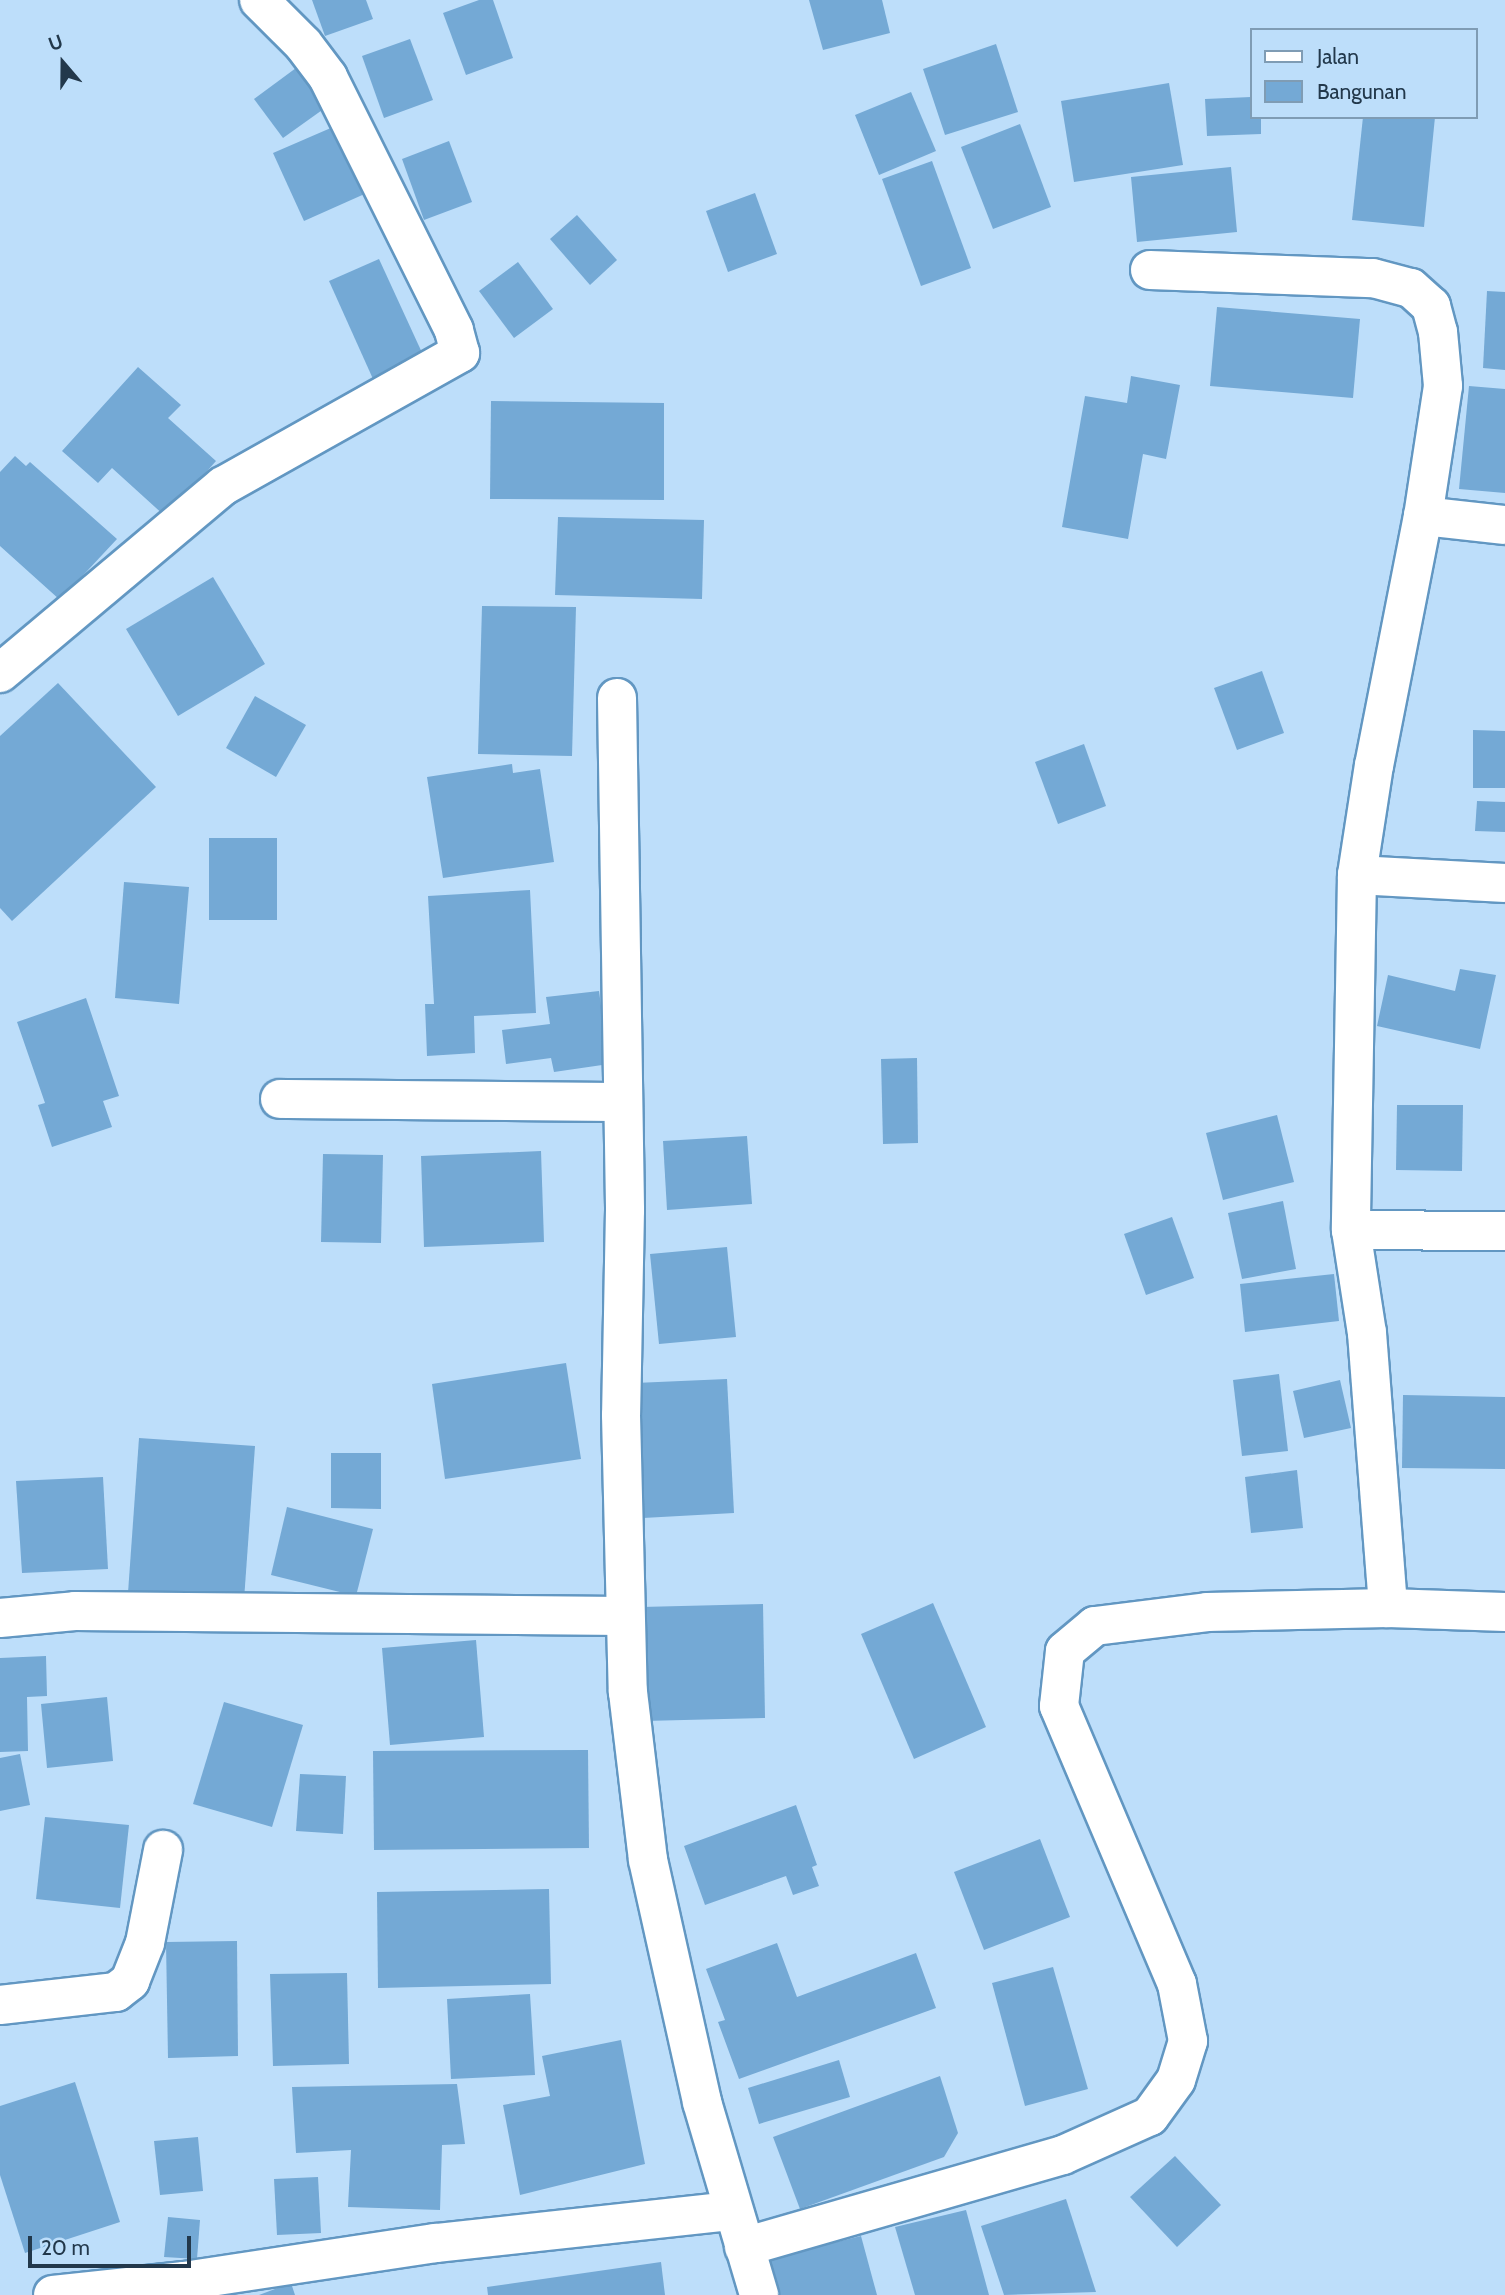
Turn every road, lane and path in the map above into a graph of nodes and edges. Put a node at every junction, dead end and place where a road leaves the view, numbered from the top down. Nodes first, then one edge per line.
1 (258, 0) edge
2 (1150, 270) dead end
3 (1423, 516) junction
4 (1505, 525) edge
5 (0, 673) edge
6 (617, 698) dead end
7 (1357, 875) junction
8 (1505, 883) edge
9 (280, 1099) dead end
10 (623, 1102) junction
11 (1351, 1230) junction
12 (1505, 1231) edge
13 (1388, 1608) junction
14 (1505, 1612) edge
15 (623, 1616) junction
16 (0, 1618) edge
17 (163, 1850) dead end
18 (0, 2005) edge
19 (731, 2211) junction
20 (744, 2247) junction
21 (168, 2289) edge
22 (53, 2295) edge
23 (759, 2295) edge

1 - 5 street
2 - 3 street
3 - 4 street
3 - 7 street
6 - 10 street
7 - 8 street
7 - 11 street
9 - 10 street
10 - 15 street
11 - 12 street
11 - 13 street
13 - 14 street
13 - 20 street
15 - 16 street
15 - 19 street
17 - 18 street
19 - 20 street
19 - 21 street
20 - 23 street
21 - 22 street

